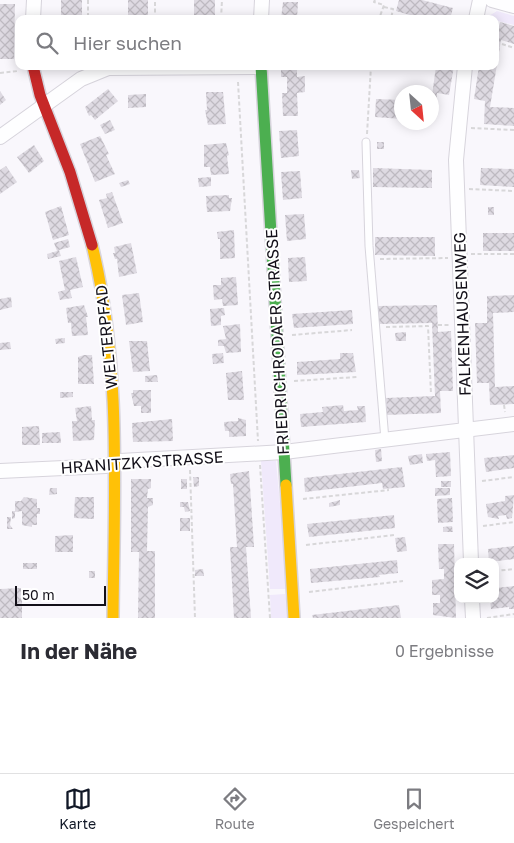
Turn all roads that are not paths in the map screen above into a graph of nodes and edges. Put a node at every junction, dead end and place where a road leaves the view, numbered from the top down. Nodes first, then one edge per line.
1 (34, 0) edge
2 (262, 0) edge
3 (480, 0) edge
4 (492, 0) edge
5 (514, 6) edge
6 (33, 15) edge
7 (261, 15) edge
8 (477, 15) edge
9 (30, 70) edge
10 (103, 70) edge
11 (261, 70) edge
12 (465, 70) edge
13 (45, 104) junction
14 (0, 137) edge
15 (366, 142) road end
16 (514, 424) edge
17 (466, 430) junction
18 (385, 440) junction
19 (284, 452) junction
20 (112, 464) junction
21 (0, 471) edge
22 (471, 558) edge
23 (472, 603) edge
24 (113, 618) edge
25 (294, 618) edge
26 (473, 618) edge

1 - 6 street
2 - 7 street
3 - 8 street
4 - 5 street
9 - 13 street, WELTERPFAD
10 - 13 street
11 - 19 street, FRIEDRICHRODAER STRASSE
12 - 17 street, FALKENHAUSENWEG
13 - 14 street
13 - 20 street, WELTERPFAD
15 - 18 lane
16 - 17 street, HRANITZKYSTRASSE
17 - 18 street, HRANITZKYSTRASSE
17 - 22 street, FALKENHAUSENWEG
18 - 19 street, HRANITZKYSTRASSE
19 - 20 street, HRANITZKYSTRASSE
19 - 25 street, FRIEDRICHRODAER STRASSE
20 - 21 street, HRANITZKYSTRASSE
20 - 24 street, WELTERPFAD
23 - 26 street

